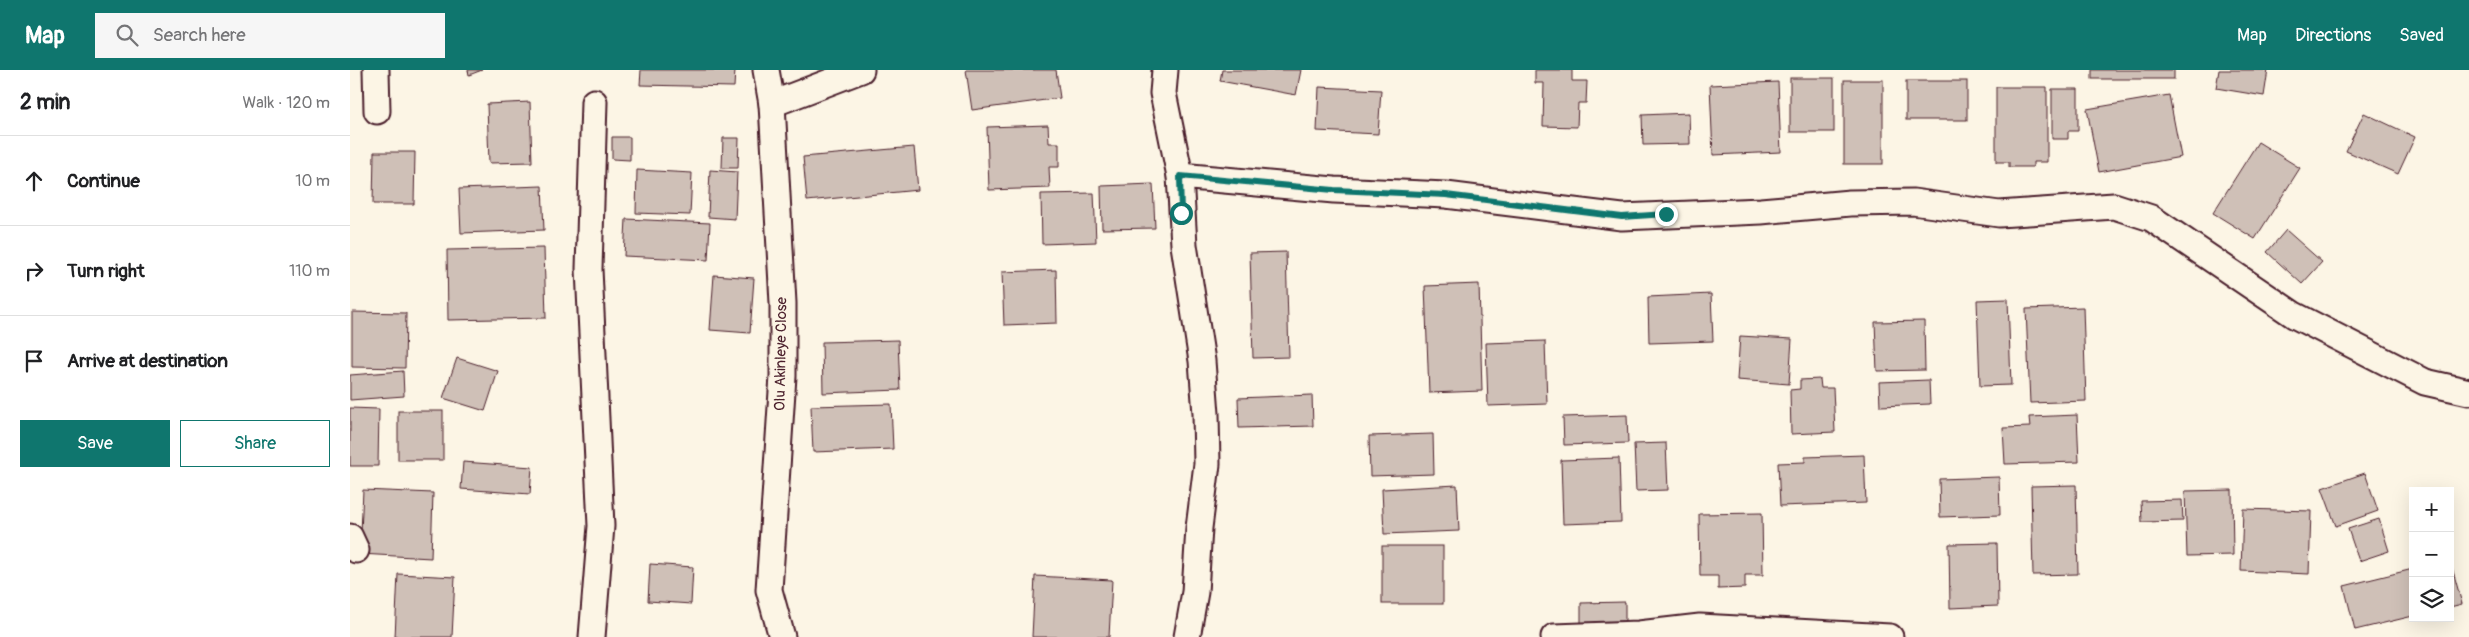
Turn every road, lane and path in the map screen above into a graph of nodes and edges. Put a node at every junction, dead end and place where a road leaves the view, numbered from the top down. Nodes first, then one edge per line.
1 (376, 70) edge
2 (766, 70) edge
3 (860, 70) edge
4 (1165, 70) edge
5 (594, 102) dead end
6 (772, 104) junction
7 (377, 111) dead end
8 (1180, 176) junction
9 (2469, 392) edge
10 (592, 637) edge
11 (782, 637) edge
12 (1187, 637) edge
13 (1554, 637) edge
14 (1890, 637) edge

1 - 7 street
2 - 6 street, Olu Akinleye Close
3 - 6 street
4 - 8 street
5 - 10 street
6 - 11 street, Olu Akinleye Close
8 - 9 street
8 - 12 street
13 - 14 street

